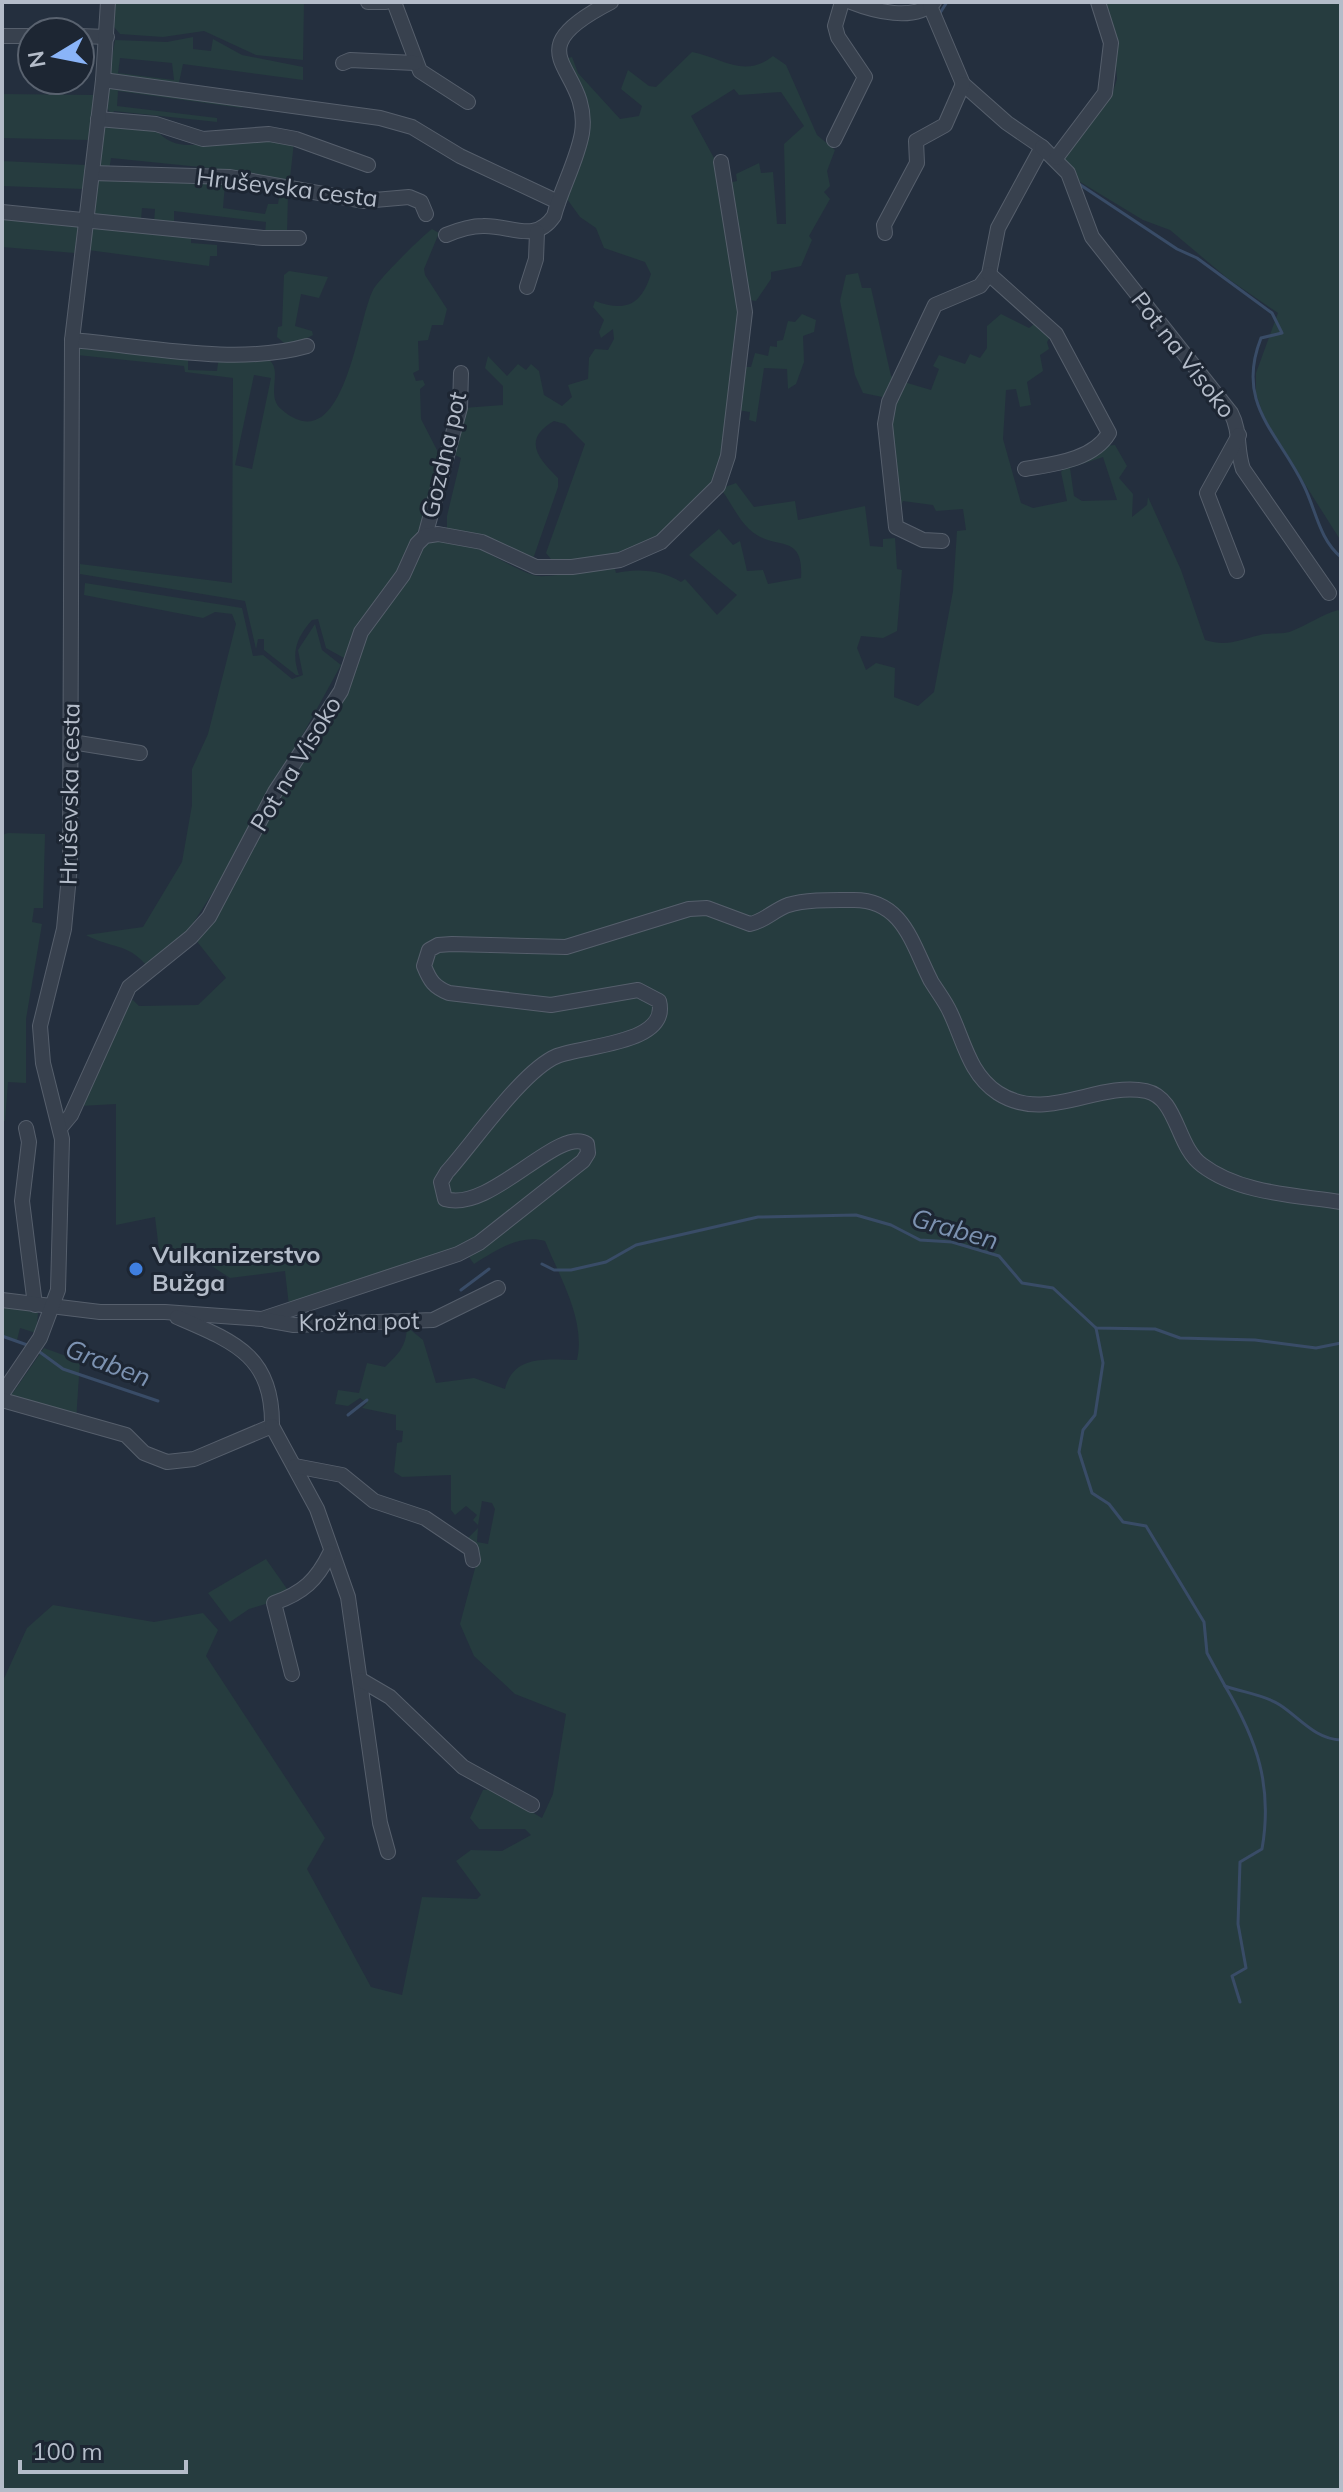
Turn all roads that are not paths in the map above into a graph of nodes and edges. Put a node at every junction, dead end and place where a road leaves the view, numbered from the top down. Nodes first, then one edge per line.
1 (108, 2) edge
2 (368, 2) edge
3 (386, 2) edge
4 (394, 2) edge
5 (611, 2) edge
6 (842, 2) edge
7 (851, 2) edge
8 (1098, 2) edge
9 (932, 4) edge
10 (96, 37) edge
11 (107, 37) junction
12 (343, 63) dead end
13 (415, 63) junction
14 (103, 80) junction
15 (963, 84) junction
16 (468, 102) dead end
17 (98, 119) junction
18 (834, 140) dead end
19 (1042, 147) junction
20 (1056, 158) junction
21 (721, 162) dead end
22 (368, 165) dead end
23 (92, 173) junction
24 (558, 202) junction
25 (2, 212) edge
26 (426, 214) dead end
27 (85, 218) junction
28 (537, 232) junction
29 (885, 233) dead end
30 (446, 235) dead end
31 (299, 238) dead end
32 (989, 274) junction
33 (527, 287) dead end
34 (72, 340) junction
35 (307, 346) dead end
36 (461, 373) dead end
37 (1239, 434) junction
38 (1025, 469) dead end
39 (425, 536) junction
40 (942, 541) dead end
41 (1237, 571) dead end
42 (1329, 593) dead end
43 (72, 742) junction
44 (140, 753) dead end
45 (61, 1127) junction
46 (26, 1128) dead end
47 (1341, 1202) edge
48 (498, 1288) dead end
49 (2, 1300) edge
50 (35, 1305) junction
51 (53, 1308) junction
52 (165, 1312) junction
53 (262, 1319) junction
54 (2, 1397) edge
55 (272, 1426) junction
56 (295, 1466) junction
57 (330, 1553) junction
58 (473, 1560) dead end
59 (292, 1674) dead end
60 (361, 1680) junction
61 (532, 1805) dead end
62 (388, 1852) dead end

1 - 11 street, Hruševska cesta
2 - 3 street
4 - 13 street
5 - 24 street
6 - 18 street
7 - 9 street
8 - 20 street
9 - 15 street, Pot na Visoko
10 - 11 street
11 - 14 street, Hruševska cesta
12 - 13 street
13 - 16 street
14 - 17 street, Hruševska cesta
14 - 24 street
15 - 19 street, Pot na Visoko
15 - 29 street
17 - 22 street
17 - 23 street, Hruševska cesta
19 - 20 street, Pot na Visoko
19 - 32 street
20 - 37 street, Pot na Visoko
21 - 39 street
23 - 26 street, Hruševska cesta
23 - 27 street, Hruševska cesta
24 - 28 street
25 - 27 street
27 - 31 street
27 - 34 street, Hruševska cesta
28 - 30 street
28 - 33 street
32 - 38 street
32 - 40 street
34 - 35 street
34 - 43 street, Hruševska cesta
36 - 39 street, Gozdna pot
37 - 41 street
37 - 42 street, Pot na Visoko
39 - 45 street, Pot na Visoko
43 - 44 street
43 - 45 street, Hruševska cesta
45 - 51 street, Hruševska cesta
46 - 50 street
47 - 53 street, Krožna pot
48 - 53 street, Krožna pot
49 - 50 street, Krožna pot
50 - 51 street, Krožna pot
51 - 52 street, Krožna pot
51 - 54 street, Hruševska cesta
52 - 53 street, Krožna pot
52 - 55 street, Krožna pot
54 - 55 street
55 - 56 street, Krožna pot
56 - 57 street, Krožna pot
56 - 58 street
57 - 59 street
57 - 60 street, Krožna pot
60 - 61 street
60 - 62 street, Krožna pot

